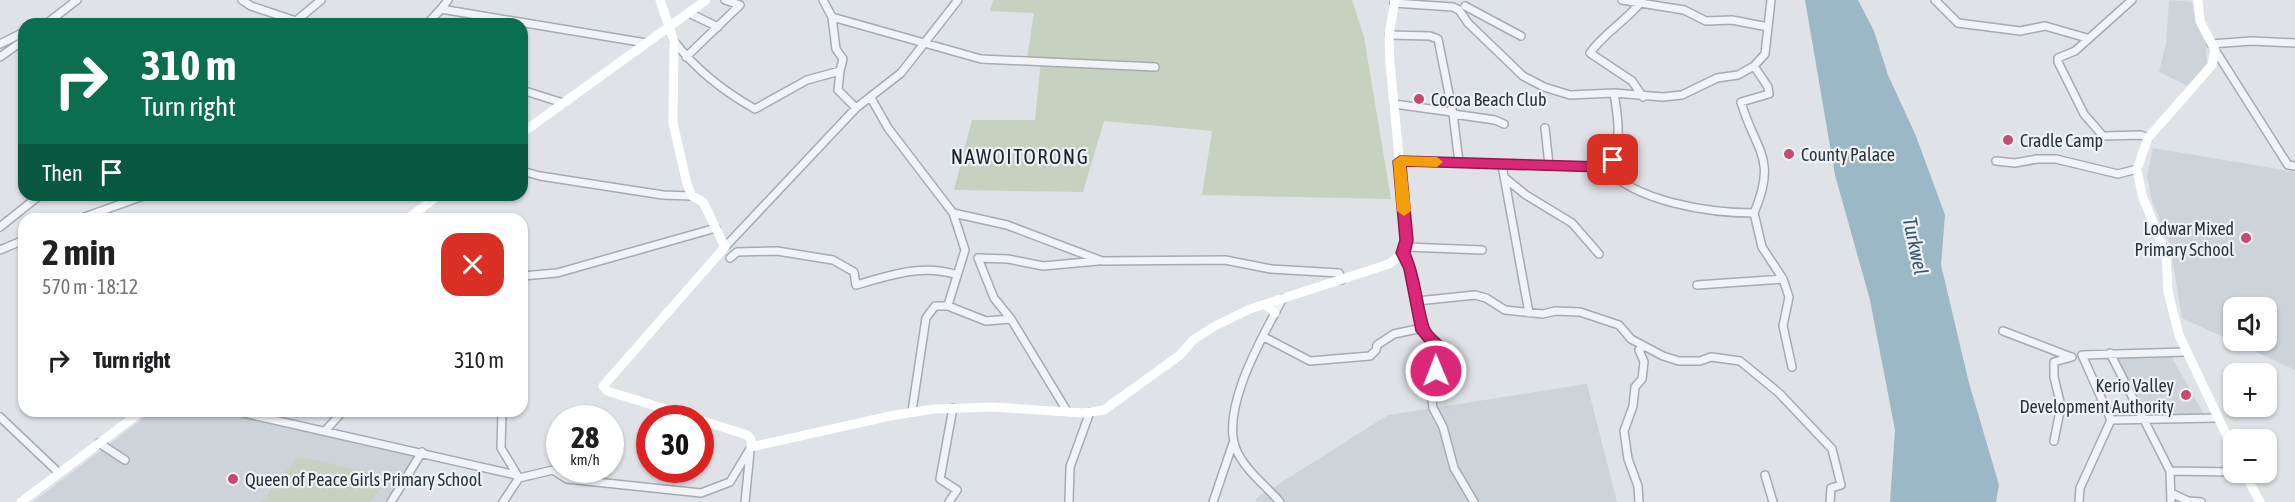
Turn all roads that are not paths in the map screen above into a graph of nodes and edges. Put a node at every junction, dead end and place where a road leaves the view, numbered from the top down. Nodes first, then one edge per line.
1 (77, 0) edge
2 (242, 0) edge
3 (321, 0) edge
4 (448, 0) edge
5 (660, 0) edge
6 (706, 0) edge
7 (726, 0) edge
8 (823, 0) edge
9 (958, 0) edge
10 (1622, 0) edge
11 (1771, 0) edge
12 (1935, 0) edge
13 (2132, 0) edge
14 (2198, 0) edge
15 (1395, 2) edge
16 (1641, 2) edge
17 (1464, 5) edge
18 (441, 9) junction
19 (689, 13) junction
20 (58, 15) junction
21 (832, 17) junction
22 (52, 18) edge
23 (54, 18) edge
24 (285, 18) edge
25 (301, 18) edge
26 (433, 18) edge
27 (495, 18) edge
28 (528, 23) edge
29 (718, 27) junction
30 (1768, 27) junction
31 (668, 28) junction
32 (18, 35) edge
33 (1389, 35) junction
34 (1521, 36) dead end
35 (2087, 38) junction
36 (674, 41) junction
37 (646, 43) junction
38 (2295, 43) edge
39 (0, 44) edge
40 (18, 44) edge
41 (923, 45) junction
42 (2213, 47) junction
43 (0, 57) edge
44 (686, 57) junction
45 (1754, 66) junction
46 (1155, 67) dead end
47 (840, 71) junction
48 (528, 92) edge
49 (1614, 93) junction
50 (1643, 97) junction
51 (871, 98) junction
52 (563, 103) junction
53 (1394, 104) junction
54 (856, 108) junction
55 (1452, 113) junction
56 (1504, 124) dead end
57 (1545, 128) dead end
58 (528, 129) edge
59 (2148, 138) junction
60 (1400, 161) junction
61 (1996, 161) dead end
62 (1459, 162) junction
63 (1502, 165) junction
64 (1549, 165) junction
65 (2295, 166) edge
66 (1605, 167) junction
67 (2137, 169) junction
68 (528, 173) edge
69 (1505, 178) junction
70 (692, 196) junction
71 (32, 201) edge
72 (129, 201) edge
73 (432, 201) edge
74 (96, 213) edge
75 (417, 213) edge
76 (953, 213) junction
77 (1754, 213) junction
78 (0, 227) edge
79 (716, 228) junction
80 (18, 242) edge
81 (725, 247) junction
82 (0, 250) edge
83 (1405, 250) junction
84 (1482, 250) dead end
85 (1599, 254) dead end
86 (730, 258) dead end
87 (1102, 261) junction
88 (957, 275) junction
89 (528, 276) edge
90 (1783, 279) junction
91 (1342, 280) junction
92 (1696, 285) dead end
93 (1283, 298) junction
94 (1417, 301) junction
95 (948, 304) junction
96 (1265, 304) junction
97 (1528, 312) junction
98 (1275, 313) junction
99 (1011, 319) junction
100 (1422, 328) junction
101 (2003, 331) dead end
102 (1264, 337) junction
103 (1644, 346) junction
104 (2186, 352) junction
105 (2110, 353) junction
106 (2082, 355) junction
107 (2072, 357) junction
108 (1792, 368) dead end
109 (653, 405) edge
110 (953, 408) junction
111 (912, 411) junction
112 (1067, 411) junction
113 (1090, 412) junction
114 (0, 417) edge
115 (134, 417) edge
116 (262, 417) edge
117 (338, 417) edge
118 (502, 417) edge
119 (2143, 418) junction
120 (2216, 418) junction
121 (2111, 420) junction
122 (714, 424) edge
123 (325, 431) junction
124 (2223, 431) edge
125 (2054, 441) dead end
126 (1233, 442) junction
127 (99, 443) junction
128 (751, 447) junction
129 (422, 452) junction
130 (125, 460) dead end
131 (2170, 471) junction
132 (2223, 472) edge
133 (59, 473) junction
134 (1765, 475) dead end
135 (517, 476) junction
136 (2250, 483) edge
137 (2170, 493) junction
138 (21, 502) edge
139 (391, 502) edge
140 (503, 502) edge
141 (745, 502) edge
142 (949, 502) edge
143 (1069, 502) edge
144 (1213, 502) edge
145 (1280, 502) edge
146 (1474, 502) edge
147 (1639, 502) edge
148 (1773, 502) edge
149 (1830, 502) edge
150 (2079, 502) edge
151 (2171, 502) edge
152 (2201, 502) edge
153 (2260, 502) edge

1 - 20 street
2 - 24 street
3 - 25 street
4 - 18 street
5 - 31 street
6 - 19 street
7 - 29 street
8 - 21 street
9 - 41 street
10 - 16 street
11 - 30 street
12 - 35 street
13 - 35 street
14 - 42 street
15 - 17 street
15 - 33 street
16 - 30 street
16 - 50 street
17 - 34 street
17 - 49 street
18 - 26 street
18 - 27 street
19 - 29 street
19 - 31 street
20 - 22 street
20 - 23 street
21 - 41 street
21 - 47 street
28 - 37 street
29 - 44 street
30 - 45 street
31 - 36 street
31 - 37 street
32 - 39 street
33 - 53 street
33 - 55 street
35 - 59 street
36 - 44 street
36 - 70 street
37 - 52 street
38 - 42 street
40 - 43 street
41 - 46 street
41 - 51 street
42 - 59 street
42 - 65 street
44 - 47 street
45 - 50 street
45 - 77 street
47 - 54 street
48 - 52 street
49 - 50 street
49 - 66 street
51 - 54 street
51 - 76 street
52 - 58 street
53 - 55 street
53 - 60 street
54 - 81 street
55 - 56 street
55 - 62 street
57 - 64 street
59 - 67 street
60 - 62 street
60 - 83 street
61 - 67 street
62 - 63 street
63 - 64 street
63 - 69 street
64 - 66 street
66 - 77 street
67 - 104 street
68 - 70 street
69 - 85 street
69 - 97 street
70 - 79 street
71 - 78 street
72 - 74 street
73 - 75 street
76 - 87 street
76 - 88 street
77 - 90 street
79 - 81 street
79 - 89 street
80 - 82 street
81 - 109 street
83 - 84 street
83 - 91 street
83 - 94 street
86 - 88 street
87 - 91 street
87 - 99 street
88 - 95 street
90 - 92 street
90 - 108 street
91 - 93 street
93 - 96 street
93 - 98 street
94 - 97 street
94 - 100 street
95 - 99 street
95 - 111 street
96 - 98 street
96 - 113 street
97 - 103 street
98 - 102 street
99 - 112 street
100 - 102 street
100 - 146 street
101 - 107 street
102 - 126 street
103 - 147 street
103 - 149 street
104 - 105 street
104 - 120 street
105 - 106 street
105 - 119 street
106 - 107 street
106 - 121 street
107 - 125 street
110 - 111 street
110 - 112 street
110 - 142 street
111 - 128 street
112 - 113 street
113 - 143 street
114 - 133 street
115 - 127 street
116 - 123 street
117 - 123 street
118 - 135 street
119 - 120 street
119 - 121 street
119 - 131 street
120 - 124 street
121 - 150 street
122 - 128 street
123 - 129 street
126 - 144 street
126 - 145 street
127 - 130 street
127 - 133 street
128 - 135 street
128 - 141 street
129 - 135 street
129 - 139 street
131 - 132 street
131 - 137 street
133 - 138 street
134 - 148 street
135 - 140 street
136 - 153 street
137 - 151 street
137 - 152 street

